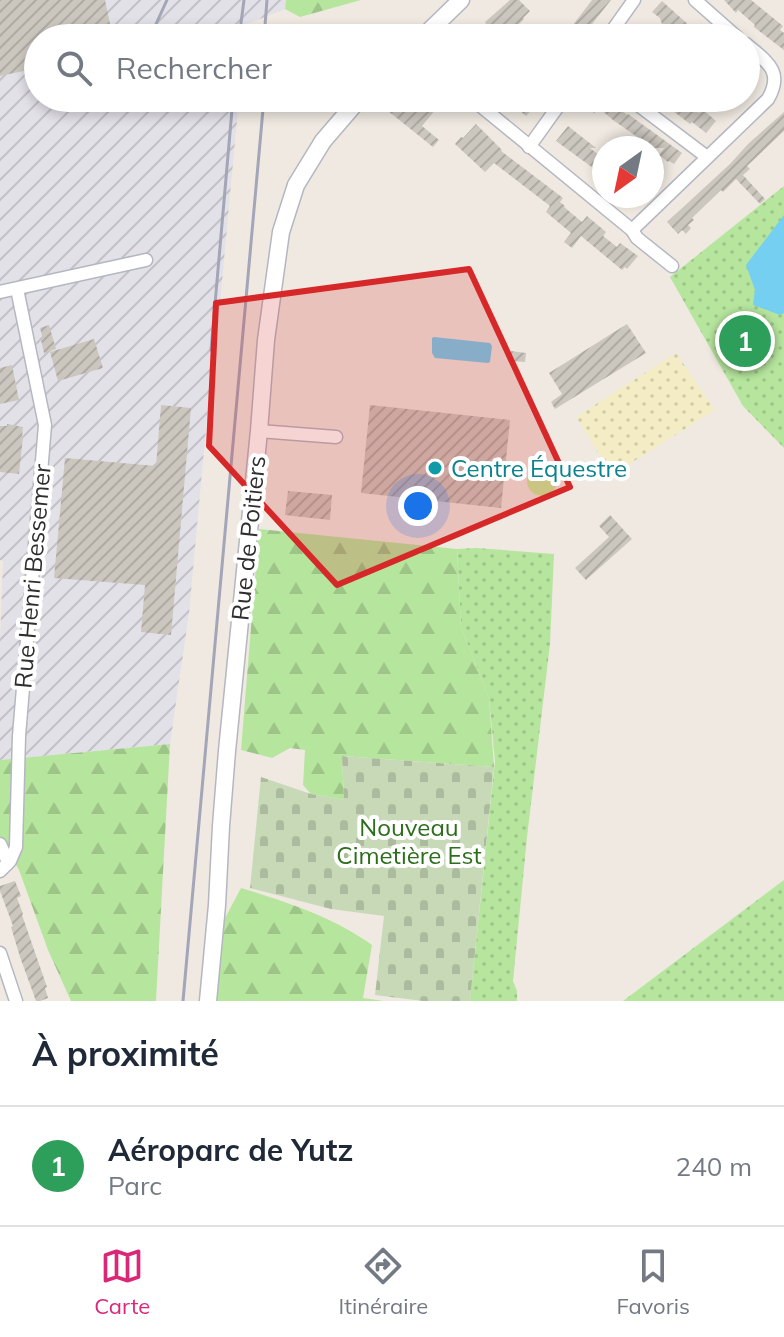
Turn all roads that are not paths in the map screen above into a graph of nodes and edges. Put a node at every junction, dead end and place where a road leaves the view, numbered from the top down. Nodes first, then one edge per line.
1 (461, 0) edge
2 (634, 0) edge
3 (695, 0) edge
4 (436, 24) edge
5 (617, 24) edge
6 (722, 24) edge
7 (760, 56) edge
8 (760, 107) edge
9 (348, 112) edge
10 (488, 112) edge
11 (554, 112) edge
12 (648, 112) edge
13 (754, 112) edge
14 (529, 147) junction
15 (707, 157) junction
16 (632, 230) junction
17 (146, 260) dead end
18 (672, 266) dead end
19 (17, 289) junction
20 (0, 292) edge
21 (259, 431) junction
22 (336, 437) dead end
23 (0, 844) edge
24 (3, 867) edge
25 (0, 955) edge
26 (16, 1001) edge
27 (208, 1001) edge

1 - 4 street
2 - 5 street
3 - 6 street
7 - 8 street
9 - 21 street, Rue de Poitiers
10 - 14 street
11 - 14 street
12 - 15 street
13 - 15 street
14 - 16 street
15 - 16 street
16 - 18 street
17 - 19 street
19 - 20 street
19 - 24 street, Rue Henri Bessemer
21 - 22 street
21 - 27 street, Rue de Poitiers
23 - 24 street
25 - 26 street

